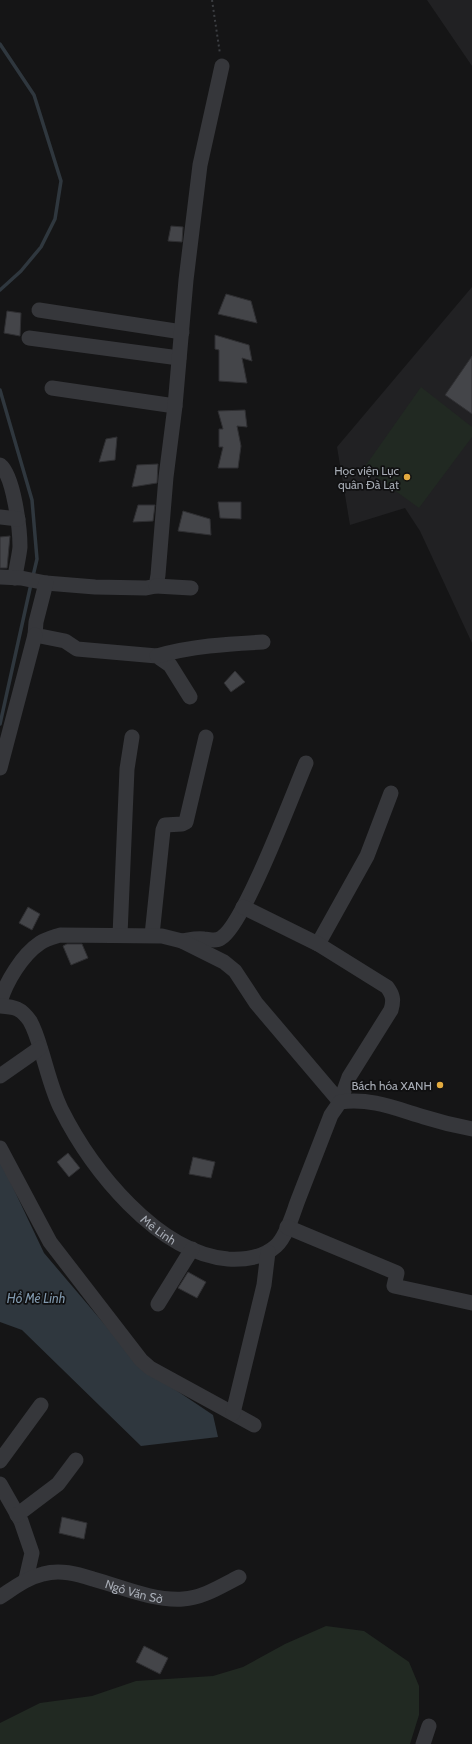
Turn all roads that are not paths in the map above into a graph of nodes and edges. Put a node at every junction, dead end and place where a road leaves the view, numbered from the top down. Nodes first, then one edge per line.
1 (222, 66) road end
2 (38, 310) dead end
3 (182, 332) junction
4 (29, 338) dead end
5 (179, 358) junction
6 (52, 388) dead end
7 (175, 406) junction
8 (0, 465) edge
9 (0, 517) edge
10 (18, 520) junction
11 (12, 578) edge
12 (42, 582) junction
13 (156, 586) junction
14 (190, 588) dead end
15 (35, 635) junction
16 (263, 642) dead end
17 (157, 656) junction
18 (190, 698) dead end
19 (132, 737) dead end
20 (206, 737) dead end
21 (306, 763) dead end
22 (0, 768) edge
23 (391, 793) dead end
24 (243, 907) junction
25 (120, 935) junction
26 (152, 935) junction
27 (182, 941) junction
28 (318, 944) junction
29 (1, 992) edge
30 (0, 1006) edge
31 (40, 1048) junction
32 (0, 1076) edge
33 (340, 1102) junction
34 (472, 1129) edge
35 (0, 1148) edge
36 (287, 1227) junction
37 (192, 1248) junction
38 (268, 1252) junction
39 (472, 1303) edge
40 (158, 1304) dead end
41 (41, 1405) dead end
42 (233, 1413) junction
43 (254, 1425) dead end
44 (76, 1460) dead end
45 (0, 1461) edge
46 (0, 1484) edge
47 (17, 1515) junction
48 (239, 1577) dead end
49 (26, 1579) junction
50 (0, 1597) edge
51 (429, 1726) dead end
52 (423, 1744) edge

1 - 3 street
2 - 3 street
3 - 5 street
4 - 5 street
5 - 7 street
6 - 7 street
7 - 13 street
8 - 10 street
9 - 10 street
10 - 11 street
11 - 12 street
12 - 13 street
12 - 15 street
13 - 14 street
15 - 17 street
15 - 22 street
16 - 17 street
17 - 18 street
19 - 25 street
20 - 26 street
21 - 24 street
23 - 28 street
24 - 27 street
24 - 28 street
25 - 26 street
25 - 29 street
26 - 27 street
27 - 33 street
28 - 33 street, Mê Linh
30 - 31 street, Mê Linh
31 - 32 street
31 - 37 street, Mê Linh
33 - 34 street
33 - 36 street, Mê Linh
35 - 42 street
36 - 38 street, Mê Linh
36 - 39 street
37 - 38 street, Mê Linh
37 - 40 street
38 - 42 street
41 - 45 street
42 - 43 street
44 - 47 street
46 - 47 street
47 - 49 street
48 - 49 street, Ngô Văn Sở
49 - 50 street, Ngô Văn Sở
51 - 52 street

